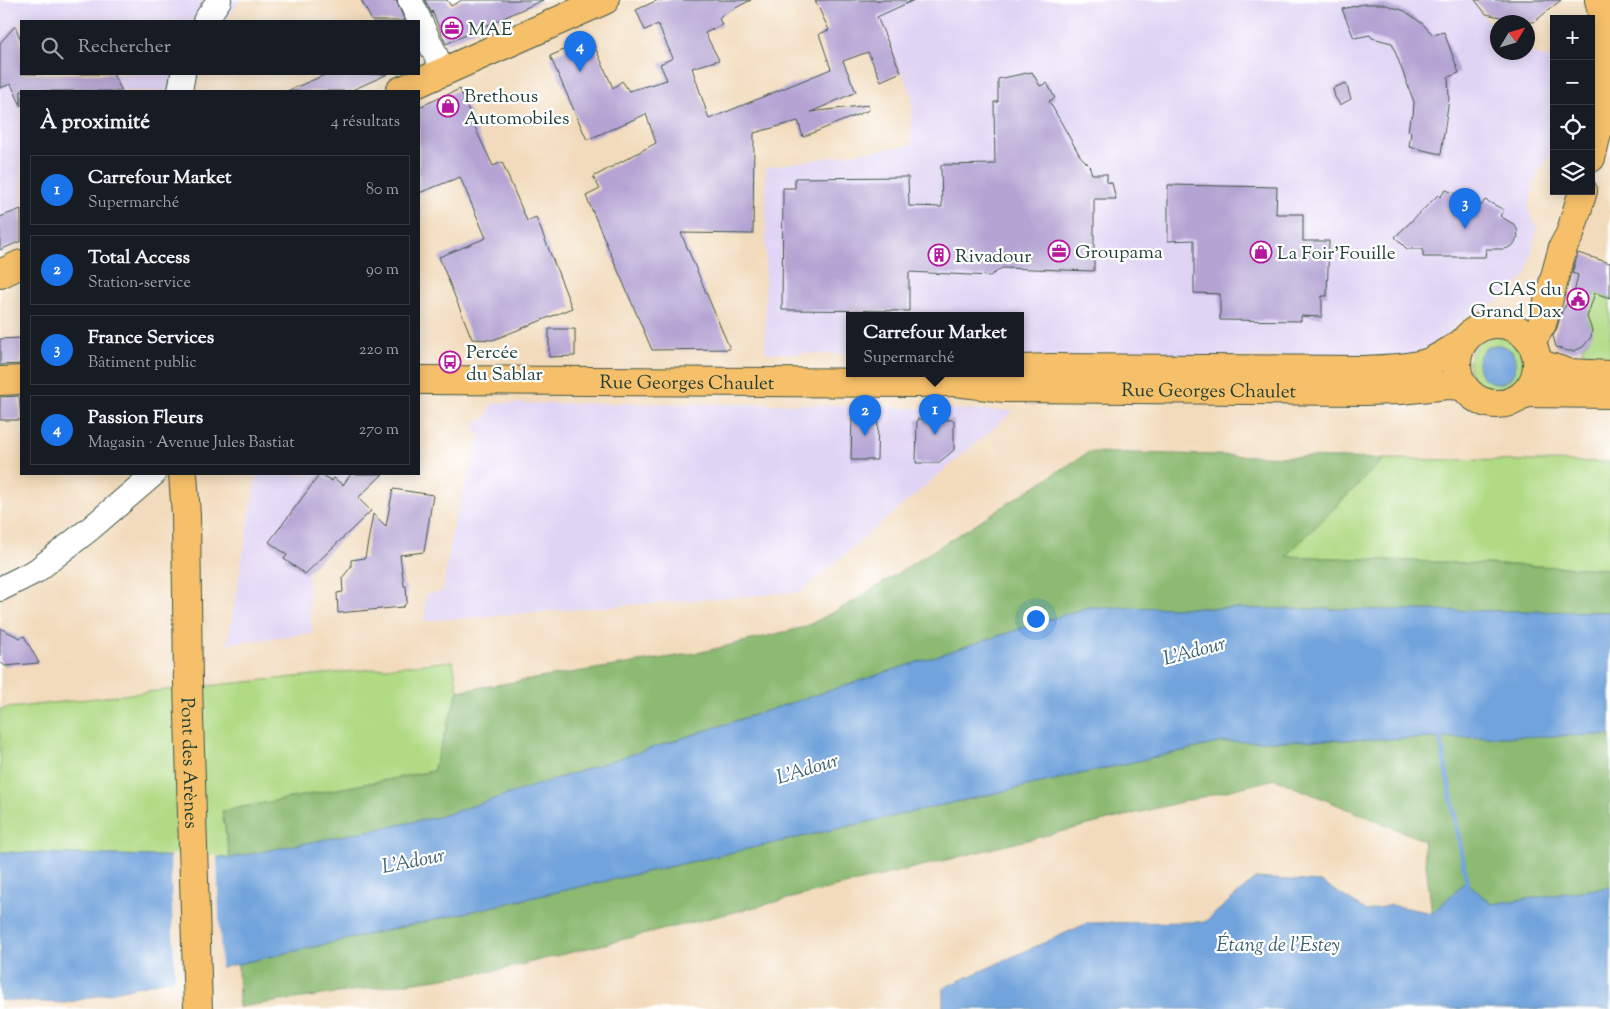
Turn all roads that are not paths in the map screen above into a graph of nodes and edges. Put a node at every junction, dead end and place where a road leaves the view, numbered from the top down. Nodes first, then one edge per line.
1 (219, 0) edge
2 (410, 0) edge
3 (605, 0) edge
4 (1599, 0) edge
5 (206, 20) edge
6 (419, 20) edge
7 (420, 22) edge
8 (443, 71) junction
9 (183, 75) edge
10 (1595, 78) edge
11 (1610, 81) edge
12 (180, 90) edge
13 (402, 90) edge
14 (1593, 150) edge
15 (1566, 195) edge
16 (1582, 195) edge
17 (20, 264) edge
18 (0, 274) edge
19 (1503, 324) junction
20 (1462, 343) junction
21 (1534, 352) junction
22 (1024, 369) edge
23 (1610, 375) edge
24 (978, 377) edge
25 (20, 380) edge
26 (420, 380) edge
27 (0, 381) edge
28 (955, 382) junction
29 (1462, 386) junction
30 (1526, 393) junction
31 (1610, 394) edge
32 (153, 475) edge
33 (183, 475) edge
34 (196, 475) edge
35 (186, 516) junction
36 (0, 589) edge
37 (198, 1009) edge

1 - 5 street
2 - 6 street
3 - 8 main road
4 - 10 main road
7 - 8 street
8 - 13 main road
9 - 12 street
11 - 14 main road
15 - 19 main road
16 - 21 main road
17 - 18 main road
19 - 20 main road
19 - 21 main road
20 - 22 main road, Rue Georges Chaulet
20 - 29 main road
21 - 23 main road
21 - 30 main road
24 - 28 main road, Rue Georges Chaulet
25 - 27 main road
26 - 28 main road, Rue Georges Chaulet
28 - 29 main road, Rue Georges Chaulet
29 - 30 main road
30 - 31 main road
32 - 36 street
33 - 35 main road
34 - 35 main road
35 - 37 main road, Pont des Arènes

